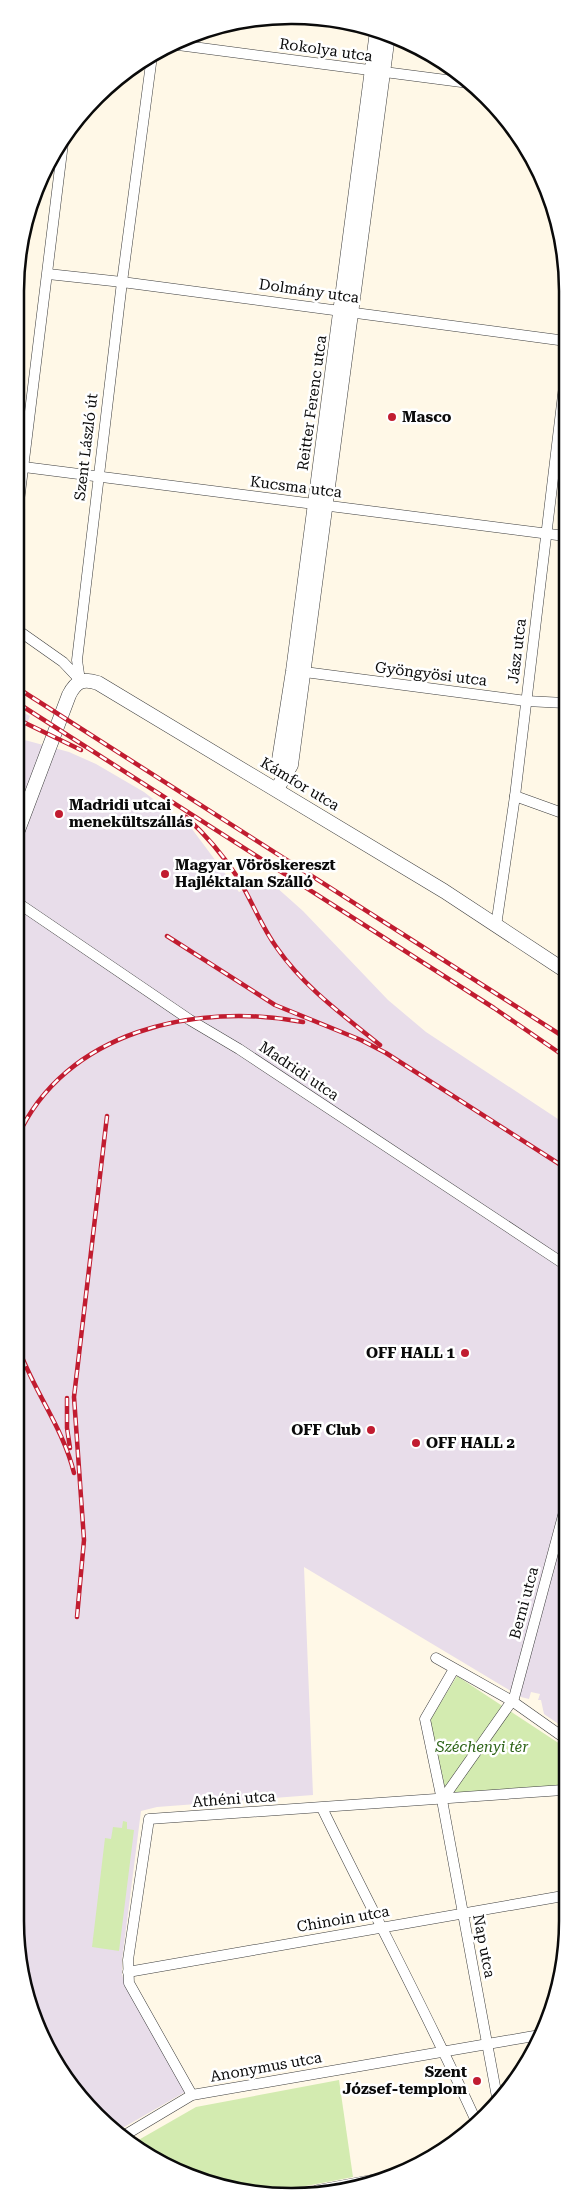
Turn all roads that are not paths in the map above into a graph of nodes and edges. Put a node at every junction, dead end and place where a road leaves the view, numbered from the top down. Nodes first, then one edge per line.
1 (377, 38) edge
2 (386, 41) edge
3 (185, 46) edge
4 (151, 64) edge
5 (377, 72) junction
6 (458, 83) edge
7 (62, 155) edge
8 (48, 274) junction
9 (122, 282) junction
10 (347, 311) junction
11 (559, 340) edge
12 (559, 430) edge
13 (24, 467) joint
14 (98, 476) junction
15 (320, 506) junction
16 (545, 535) junction
17 (559, 536) edge
18 (24, 635) edge
19 (299, 672) junction
20 (80, 680) junction
21 (526, 701) junction
22 (559, 703) edge
23 (280, 784) junction
24 (514, 796) junction
25 (559, 812) edge
26 (24, 814) edge
27 (24, 907) edge
28 (496, 926) junction
29 (559, 967) edge
30 (559, 1261) edge
31 (559, 1530) edge
32 (436, 1658) dead end
33 (454, 1668) junction
34 (512, 1701) junction
35 (559, 1735) edge
36 (559, 1790) edge
37 (442, 1800) junction
38 (322, 1808) junction
39 (559, 1897) edge
40 (462, 1914) junction
41 (380, 1927) junction
42 (128, 1972) junction
43 (533, 2036) edge
44 (487, 2043) junction
45 (445, 2051) junction
46 (496, 2093) edge
47 (192, 2095) junction
48 (474, 2116) edge
49 (128, 2132) edge

1 - 5 street, Reitter Ferenc utca
2 - 5 street, Reitter Ferenc utca
3 - 5 street, Rokolya utca
4 - 9 street, Szent László út
5 - 6 street, Rokolya utca
5 - 10 street, Reitter Ferenc utca
7 - 8 street
8 - 9 street, Dolmány utca
8 - 13 street
9 - 10 street, Dolmány utca
9 - 14 street, Szent László út
10 - 11 street, Dolmány utca
10 - 15 street, Reitter Ferenc utca
12 - 16 street, Jász utca
13 - 14 street, Kucsma utca
14 - 15 street, Kucsma utca
14 - 20 street, Szent László út
15 - 16 street, Kucsma utca
15 - 19 street, Reitter Ferenc utca
16 - 17 street, Kucsma utca
16 - 21 street, Jász utca
18 - 20 street
19 - 21 street, Gyöngyösi utca
19 - 23 street, Reitter Ferenc utca
20 - 23 street, Kámfor utca
20 - 26 street
21 - 22 street, Gyöngyösi utca
21 - 24 street, Jász utca
23 - 28 street, Kámfor utca
24 - 25 street
24 - 28 street, Jász utca
27 - 30 street, Madridi utca
28 - 29 street, Kámfor utca
31 - 34 street, Berni utca
32 - 33 street
33 - 34 street
33 - 37 street
34 - 35 street
34 - 37 street
36 - 37 street
37 - 38 street
37 - 40 street, Nap utca
38 - 41 street
38 - 42 street, Athéni utca
39 - 40 street, Chinoin utca
40 - 41 street, Chinoin utca
40 - 44 street, Nap utca
41 - 42 street, Chinoin utca
41 - 45 street
42 - 47 street
43 - 44 street, Anonymus utca
44 - 45 street, Anonymus utca
44 - 46 street, Nap utca
45 - 47 street, Anonymus utca
45 - 48 street
47 - 49 street, Anonymus utca

